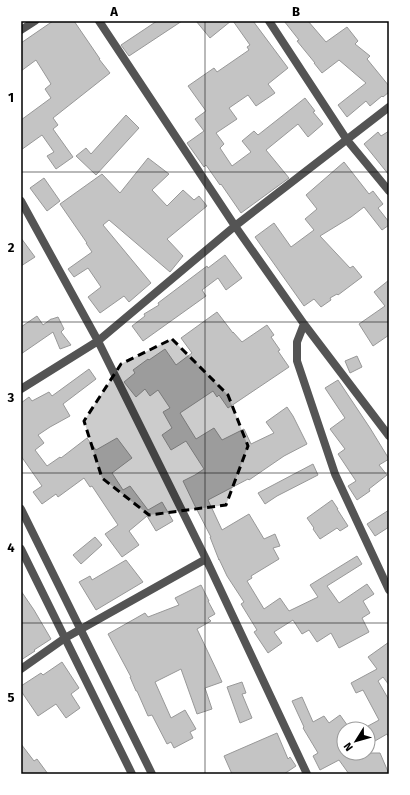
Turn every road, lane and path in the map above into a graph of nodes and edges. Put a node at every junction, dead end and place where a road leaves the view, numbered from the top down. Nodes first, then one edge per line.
1 (35, 21) edge
2 (99, 21) edge
3 (269, 21) edge
4 (21, 30) edge
5 (389, 108) edge
6 (347, 140) junction
7 (389, 191) edge
8 (21, 201) edge
9 (235, 226) junction
10 (304, 324) junction
11 (98, 341) junction
12 (21, 389) edge
13 (389, 436) edge
14 (21, 509) edge
15 (21, 549) edge
16 (206, 560) junction
17 (389, 590) edge
18 (81, 629) junction
19 (65, 638) junction
20 (21, 669) edge
21 (132, 774) edge
22 (152, 774) edge
23 (307, 774) edge

1 - 4 street
2 - 9 street
3 - 6 street
5 - 6 street
6 - 7 street
6 - 9 street
8 - 11 street
9 - 10 street
9 - 11 street
10 - 13 street
10 - 17 street
11 - 12 street
11 - 16 street
14 - 18 street
15 - 19 street
16 - 18 street
16 - 23 street
18 - 19 street
18 - 22 street
19 - 20 street
19 - 21 street

